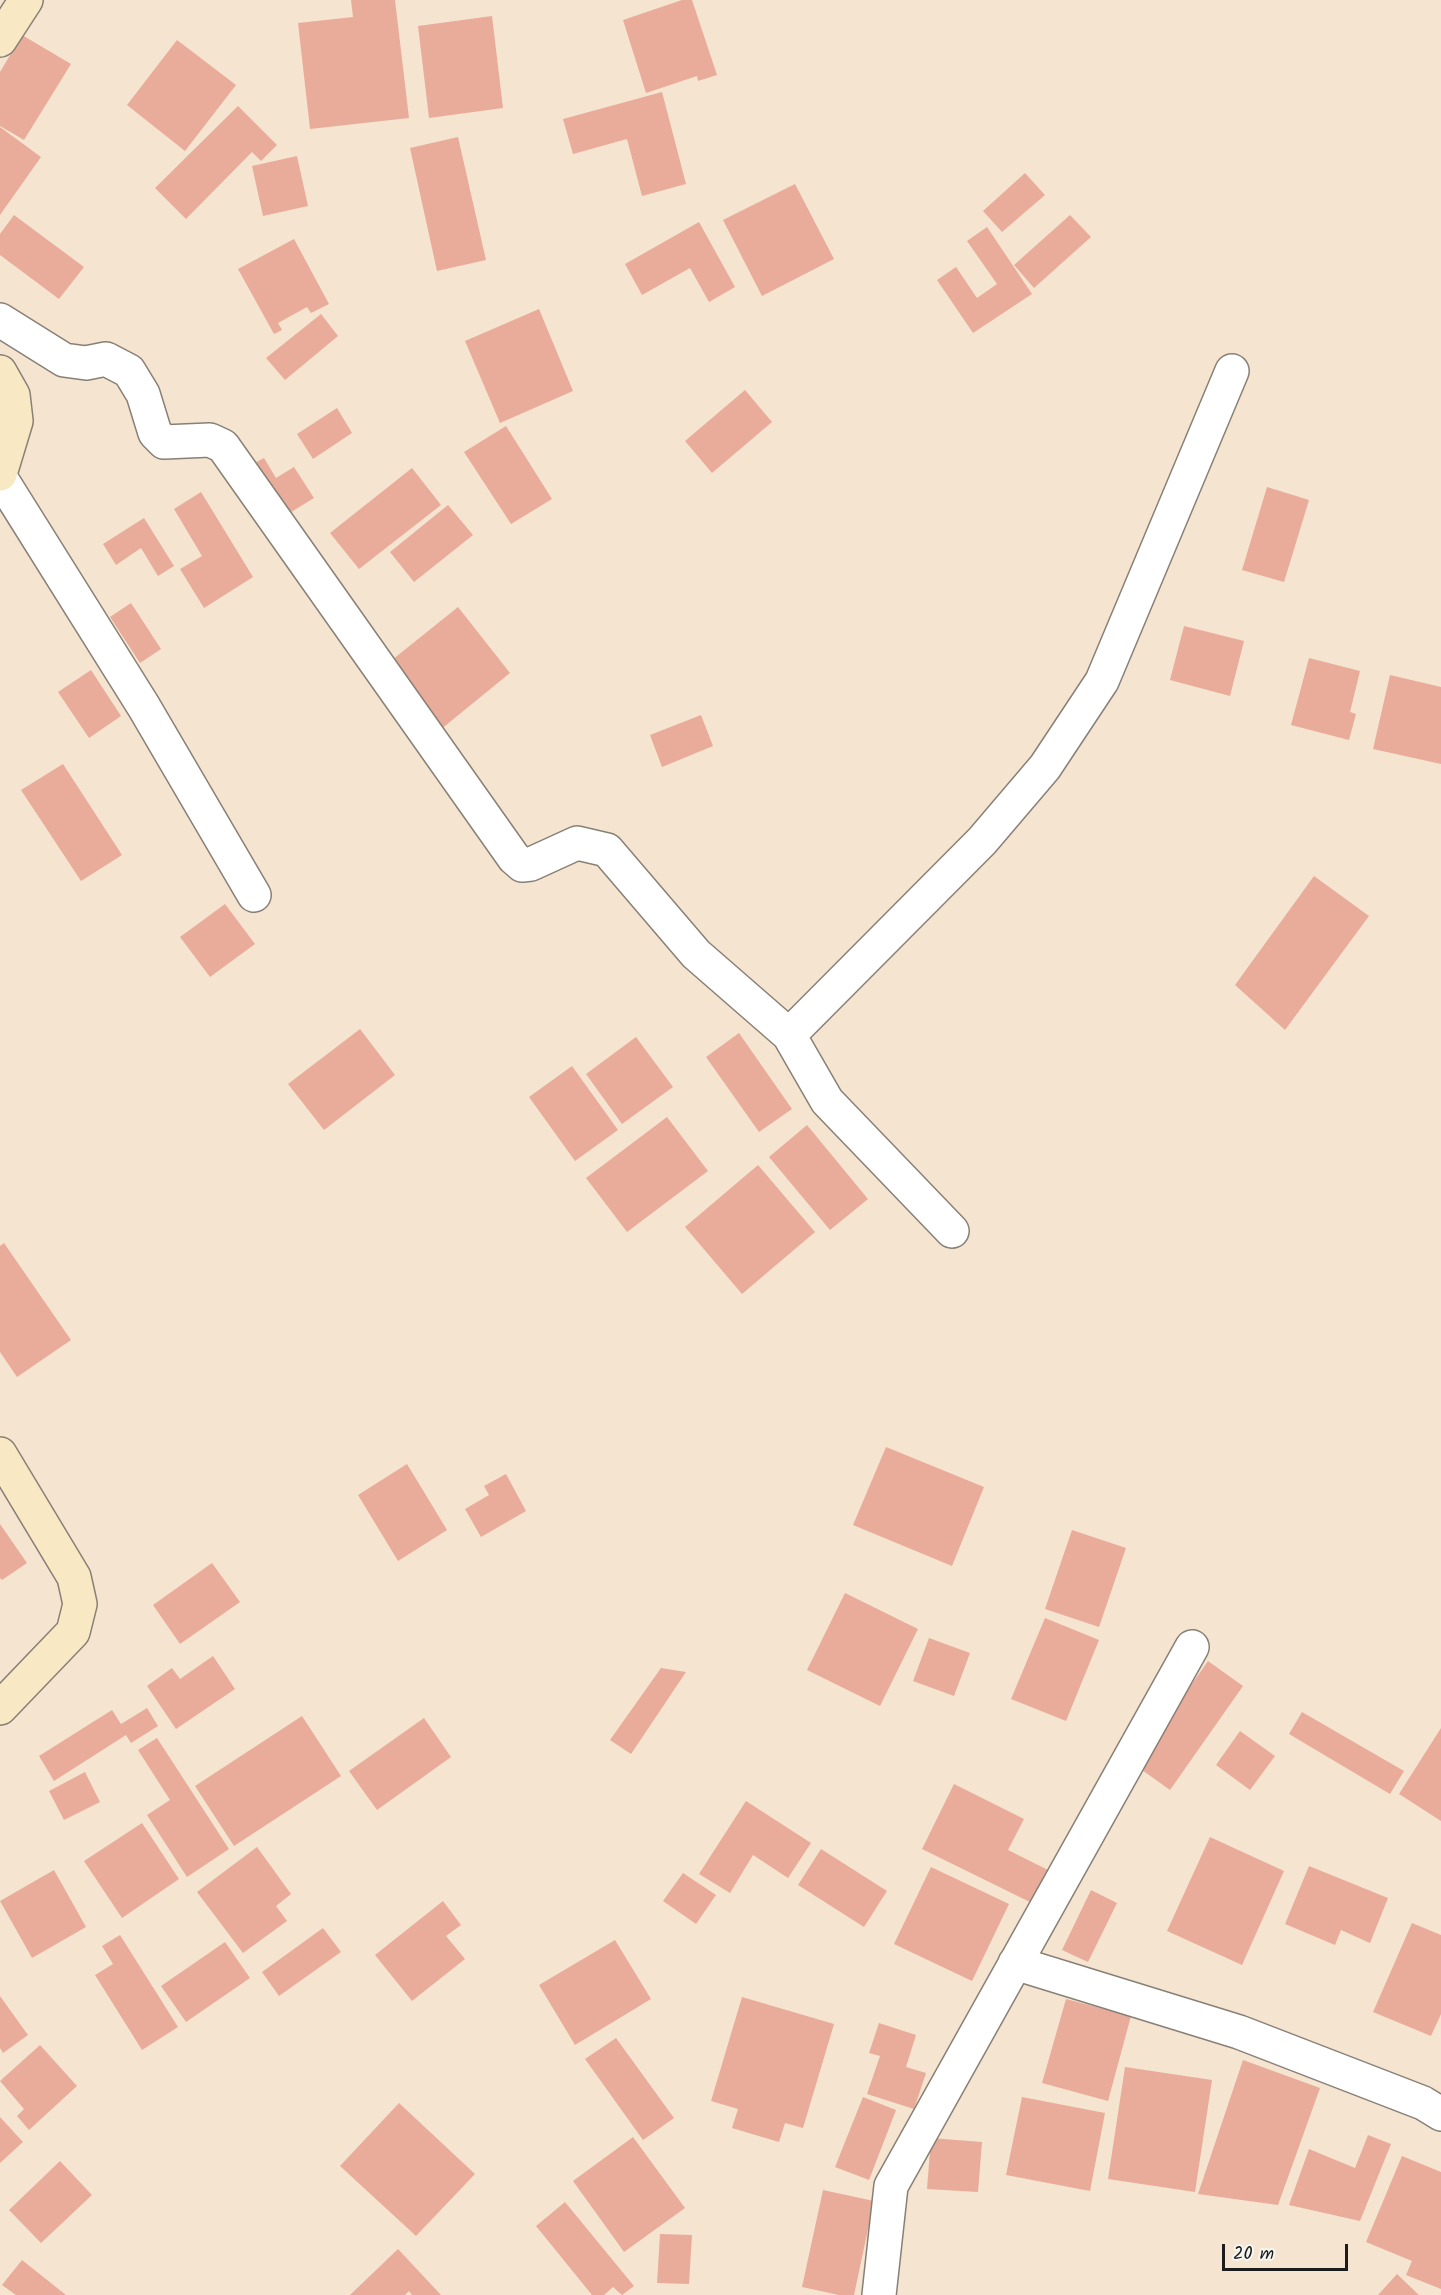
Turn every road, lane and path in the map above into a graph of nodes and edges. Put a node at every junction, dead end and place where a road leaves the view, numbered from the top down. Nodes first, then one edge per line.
1 (26, 0) edge
2 (0, 40) edge
3 (0, 320) edge
4 (1232, 371) dead end
5 (0, 372) edge
6 (0, 476) edge
7 (254, 895) dead end
8 (789, 1035) junction
9 (952, 1231) dead end
10 (0, 1454) edge
11 (1192, 1647) dead end
12 (0, 1708) edge
13 (1015, 1963) junction
14 (1441, 2114) edge
15 (879, 2295) edge

1 - 2 street
3 - 8 street
4 - 8 street
5 - 6 street
6 - 7 street
8 - 9 street
10 - 12 street
11 - 13 street
13 - 14 street
13 - 15 street

